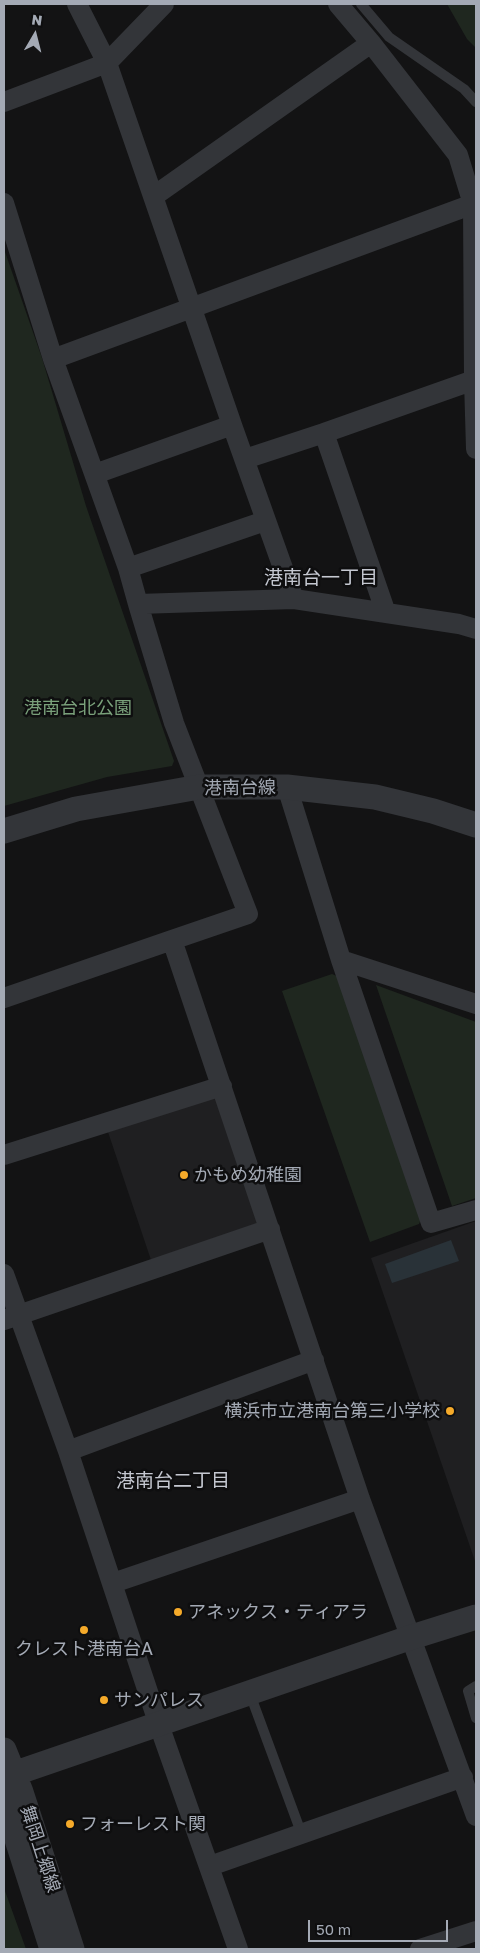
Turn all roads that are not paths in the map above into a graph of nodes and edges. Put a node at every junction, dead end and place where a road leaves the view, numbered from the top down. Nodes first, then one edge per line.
1 (77, 4) edge
2 (164, 4) edge
3 (338, 4) edge
4 (361, 4) edge
5 (372, 43) junction
6 (107, 63) junction
7 (4, 102) edge
8 (476, 102) edge
9 (154, 196) junction
10 (4, 203) edge
11 (475, 206) edge
12 (193, 308) junction
13 (53, 359) junction
14 (475, 380) edge
15 (232, 425) junction
16 (324, 433) junction
17 (476, 449) edge
18 (245, 459) junction
19 (95, 474) junction
20 (266, 521) junction
21 (128, 568) junction
22 (294, 599) junction
23 (138, 604) junction
24 (386, 613) junction
25 (476, 629) edge
26 (199, 787) junction
27 (287, 787) junction
28 (476, 825) edge
29 (4, 831) edge
30 (172, 940) junction
31 (342, 960) junction
32 (4, 998) edge
33 (476, 1004) edge
34 (222, 1086) junction
35 (4, 1155) edge
36 (476, 1210) edge
37 (270, 1229) junction
38 (4, 1274) edge
39 (11, 1318) edge
40 (314, 1360) junction
41 (68, 1451) junction
42 (360, 1498) junction
43 (113, 1583) junction
44 (476, 1617) edge
45 (409, 1638) junction
46 (476, 1686) edge
47 (250, 1694) junction
48 (476, 1718) edge
49 (159, 1725) junction
50 (4, 1750) edge
51 (8, 1775) edge
52 (463, 1777) junction
53 (4, 1799) edge
54 (476, 1816) edge
55 (302, 1835) junction
56 (210, 1866) junction
57 (476, 1931) edge
58 (52, 1949) edge
59 (72, 1949) edge
60 (238, 1949) edge
61 (420, 1949) edge

1 - 6 street
2 - 6 street
3 - 5 street
4 - 8 lane
5 - 9 street
5 - 11 street
6 - 7 street
6 - 9 street
9 - 12 street
10 - 13 street
11 - 12 street
11 - 14 street
12 - 13 street
12 - 15 street
13 - 19 street
14 - 16 street
14 - 17 street
15 - 18 street
15 - 19 street
16 - 18 street
16 - 24 street
18 - 20 street
19 - 21 street
20 - 21 street
20 - 22 street
21 - 23 street
22 - 23 street
22 - 24 street
23 - 26 street
24 - 25 street
26 - 27 street, 港南台線
26 - 29 street, 港南台線
26 - 30 street
27 - 28 street, 港南台線
27 - 31 street
30 - 32 street
30 - 34 street
31 - 33 street
31 - 36 street
34 - 35 street
34 - 37 street
37 - 39 street
37 - 40 street
38 - 39 street
39 - 41 street
40 - 41 street
40 - 42 street
41 - 43 street
42 - 43 street
42 - 45 street
43 - 49 street
44 - 45 street
45 - 47 street
45 - 52 street
46 - 48 lane
47 - 49 street
47 - 55 lane
49 - 51 street
49 - 56 street
50 - 51 street, 舞岡上郷線
51 - 59 street, 舞岡上郷線
52 - 54 street
52 - 55 street
53 - 58 street, 舞岡上郷線
55 - 56 street
56 - 60 street
57 - 61 street

